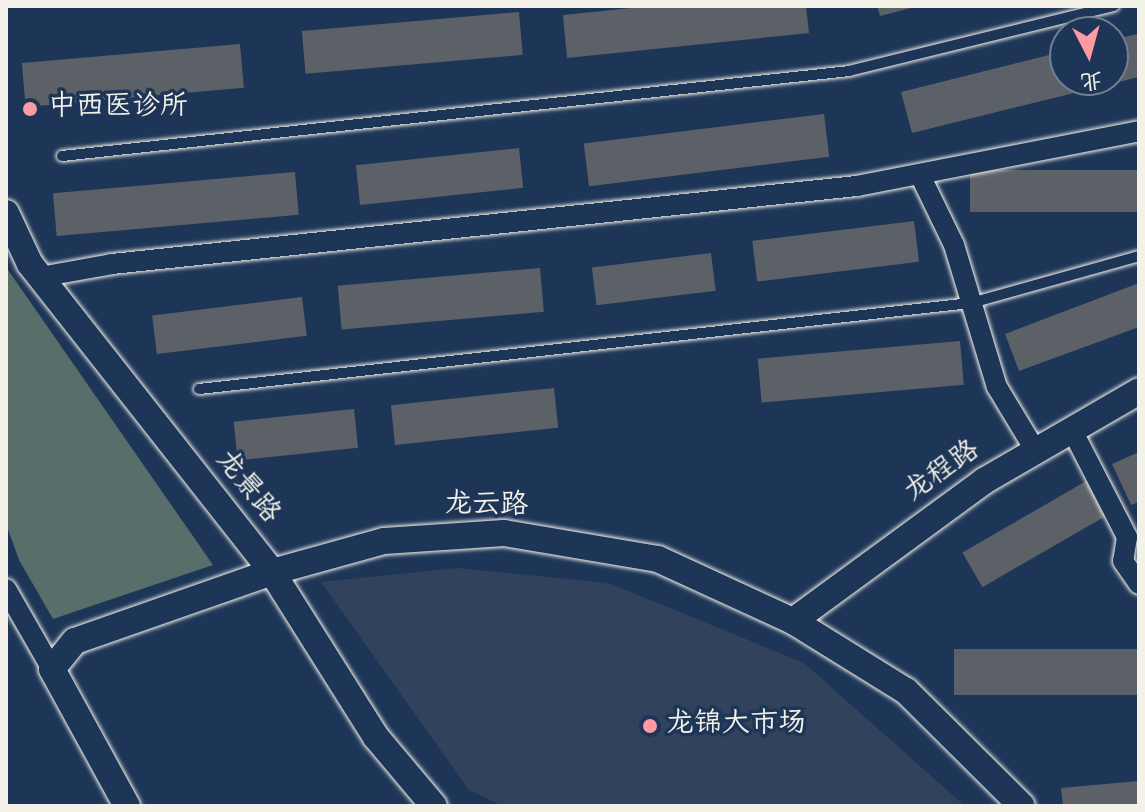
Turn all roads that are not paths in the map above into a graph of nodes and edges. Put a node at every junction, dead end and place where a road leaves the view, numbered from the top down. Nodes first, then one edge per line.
1 (1114, 6) edge
2 (1139, 131) edge
3 (62, 156) dead end
4 (921, 177) junction
5 (6, 213) edge
6 (1139, 256) edge
7 (40, 277) junction
8 (971, 303) junction
9 (199, 389) dead end
10 (1139, 391) edge
11 (1071, 428) junction
12 (1035, 450) junction
13 (272, 572) junction
14 (1139, 584) edge
15 (6, 589) edge
16 (793, 621) junction
17 (52, 669) junction
18 (127, 806) edge
19 (434, 806) edge
20 (1022, 806) edge

1 - 3 lane
2 - 4 street
4 - 7 street
4 - 8 street
5 - 7 street, 龙景路
6 - 8 lane
7 - 13 street, 龙景路
8 - 9 lane
8 - 12 street
10 - 11 street, 龙程路
11 - 12 street, 龙程路
11 - 14 street
12 - 16 street, 龙程路
13 - 16 street, 龙云路
13 - 17 street, 龙云路
13 - 19 street, 龙景路
15 - 17 street
16 - 20 street, 龙云路
17 - 18 street

